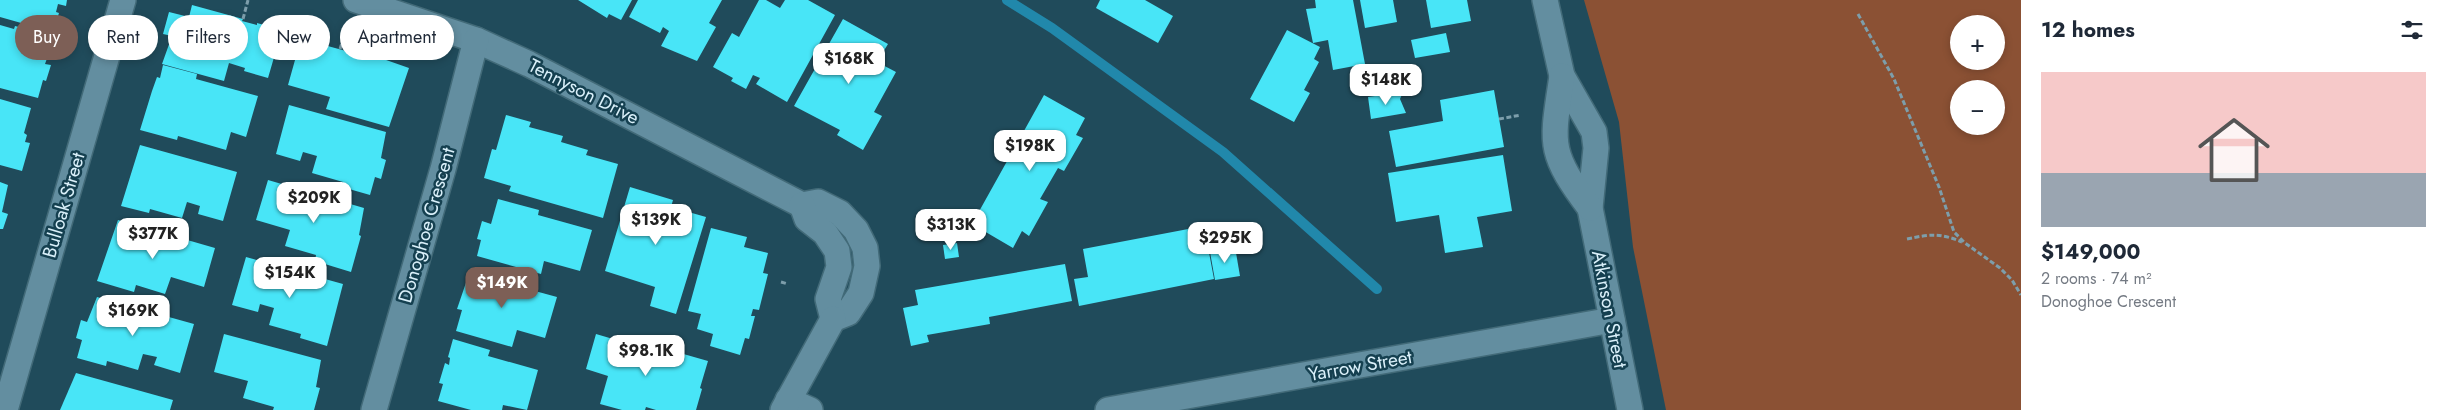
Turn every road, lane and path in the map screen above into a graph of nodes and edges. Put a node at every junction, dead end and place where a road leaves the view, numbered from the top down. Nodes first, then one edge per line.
1 (123, 0) edge
2 (248, 0) edge
3 (356, 0) edge
4 (1546, 0) edge
5 (1858, 14) dead end
6 (244, 15) edge
7 (476, 40) junction
8 (1562, 76) junction
9 (1522, 115) dead end
10 (1499, 119) dead end
11 (1590, 208) junction
12 (1907, 238) dead end
13 (1965, 243) junction
14 (780, 282) dead end
15 (788, 284) dead end
16 (2021, 295) edge
17 (1612, 320) junction
18 (794, 407) edge
19 (5, 410) edge
20 (374, 410) edge
21 (1108, 410) edge
22 (1630, 410) edge

1 - 19 street, Bulloak Street
2 - 6 path
3 - 7 street, Tennyson Drive
4 - 8 street, Atkinson Street
5 - 13 path
7 - 18 street, Tennyson Drive
7 - 20 street, Donoghoe Crescent
8 - 11 street, Atkinson Street
8 - 11 street, Atkinson Street
9 - 10 path
11 - 17 street, Atkinson Street
12 - 13 path
13 - 16 path
14 - 15 path
17 - 21 street, Yarrow Street
17 - 22 street, Atkinson Street

